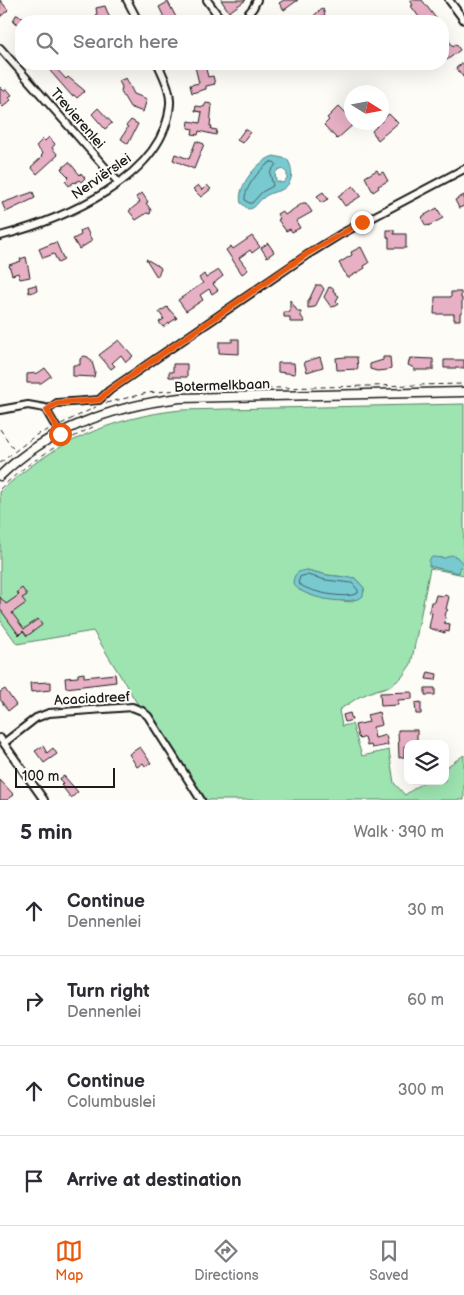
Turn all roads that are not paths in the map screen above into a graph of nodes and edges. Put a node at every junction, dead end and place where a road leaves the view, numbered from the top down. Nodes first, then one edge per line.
1 (127, 0) edge
2 (207, 0) edge
3 (257, 0) edge
4 (449, 0) edge
5 (135, 15) edge
6 (218, 15) edge
7 (247, 15) edge
8 (464, 20) edge
9 (0, 48) edge
10 (15, 65) edge
11 (19, 70) edge
12 (160, 70) edge
13 (464, 168) edge
14 (118, 182) junction
15 (0, 236) edge
16 (464, 392) edge
17 (0, 410) edge
18 (47, 410) junction
19 (60, 434) junction
20 (0, 476) edge
21 (2, 740) edge
22 (44, 800) edge
23 (201, 800) edge

1 - 5 street
2 - 6 street
3 - 7 street
4 - 8 street
9 - 10 street, Trevierenlei
11 - 14 street, Trevierenlei
12 - 14 street, Nerviërslei
13 - 18 street
14 - 15 street, Nerviërslei
16 - 19 main road, Botermelkbaan
17 - 18 street
18 - 19 street
19 - 20 main road, Botermelkbaan
21 - 22 street
21 - 23 street, Acaciadreef

